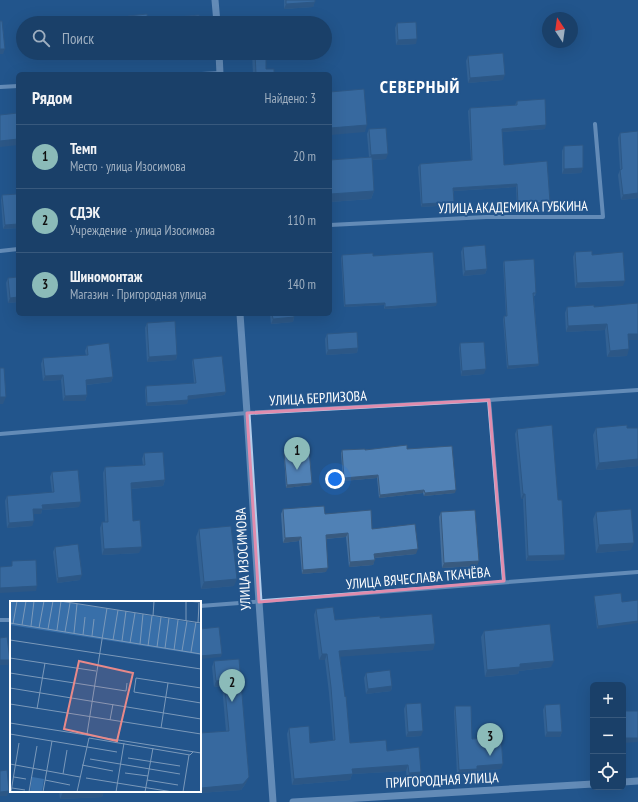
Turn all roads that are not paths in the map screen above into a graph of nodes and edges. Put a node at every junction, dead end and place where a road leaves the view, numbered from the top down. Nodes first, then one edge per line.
1 (215, 0) edge
2 (216, 16) edge
3 (219, 60) edge
4 (220, 72) edge
5 (16, 86) edge
6 (0, 87) edge
7 (595, 124) dead end
8 (332, 225) edge
9 (16, 249) edge
10 (0, 251) edge
11 (240, 316) edge
12 (638, 390) edge
13 (489, 400) junction
14 (247, 413) junction
15 (0, 434) edge
16 (638, 572) edge
17 (504, 581) junction
18 (259, 602) junction
19 (201, 606) edge
20 (638, 781) edge
21 (626, 782) edge
22 (590, 784) edge
23 (273, 802) edge
24 (293, 802) edge

1 - 2 street
3 - 4 street
5 - 6 street
7 - 8 street, УЛИЦА АКАДЕМИКА ГУБКИНА
9 - 10 street
11 - 14 street, УЛИЦА ИЗОСИМОВА
12 - 13 street, УЛИЦА БЕРЛИЗОВА
13 - 14 street, УЛИЦА БЕРЛИЗОВА
13 - 17 street
14 - 15 street, УЛИЦА БЕРЛИЗОВА
14 - 18 street, УЛИЦА ИЗОСИМОВА
16 - 17 street, УЛИЦА ВЯЧЕСЛАВА ТКАЧЁВА
17 - 18 street, УЛИЦА ВЯЧЕСЛАВА ТКАЧЁВА
18 - 19 street, УЛИЦА ВЯЧЕСЛАВА ТКАЧЁВА
18 - 23 street, УЛИЦА ИЗОСИМОВА
20 - 21 street
22 - 24 street, ПРИГОРОДНАЯ УЛИЦА

